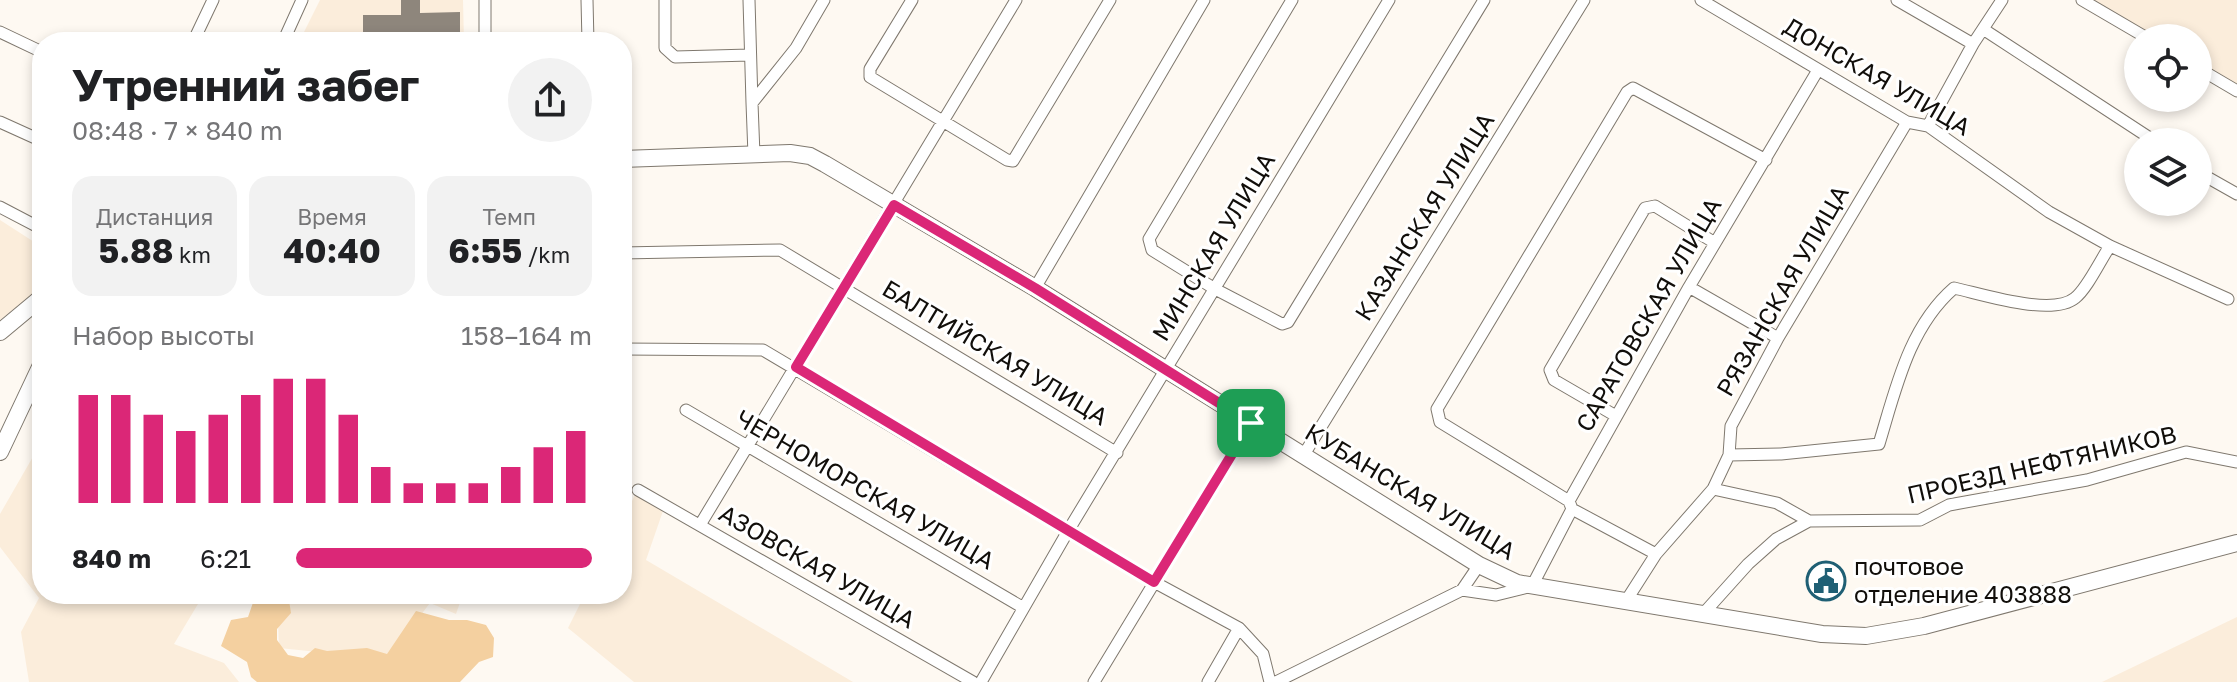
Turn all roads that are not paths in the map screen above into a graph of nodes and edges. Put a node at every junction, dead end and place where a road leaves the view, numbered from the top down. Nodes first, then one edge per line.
1 (213, 0) edge
2 (302, 0) edge
3 (485, 0) edge
4 (587, 0) edge
5 (665, 0) edge
6 (749, 0) edge
7 (824, 0) edge
8 (912, 0) edge
9 (1016, 0) edge
10 (1110, 0) edge
11 (1204, 0) edge
12 (1292, 0) edge
13 (1389, 0) edge
14 (1484, 0) edge
15 (1584, 0) edge
16 (1701, 0) edge
17 (1897, 0) edge
18 (2002, 0) edge
19 (2082, 0) edge
20 (2124, 25) edge
21 (1983, 29) junction
22 (0, 32) edge
23 (198, 32) edge
24 (288, 32) edge
25 (485, 32) edge
26 (588, 32) edge
27 (1973, 44) junction
28 (32, 47) edge
29 (750, 55) junction
30 (1818, 70) junction
31 (2212, 76) edge
32 (2237, 91) edge
33 (752, 103) junction
34 (0, 122) edge
35 (944, 122) junction
36 (1907, 122) junction
37 (1928, 126) junction
38 (2135, 128) edge
39 (32, 136) edge
40 (754, 155) junction
41 (632, 159) edge
42 (1766, 160) junction
43 (2212, 180) edge
44 (2237, 194) edge
45 (894, 205) junction
46 (0, 207) edge
47 (32, 224) edge
48 (1715, 243) junction
49 (2110, 246) junction
50 (632, 253) edge
51 (1689, 287) junction
52 (844, 288) junction
53 (1035, 288) junction
54 (1215, 289) junction
55 (2228, 299) dead end
56 (32, 305) edge
57 (0, 332) edge
58 (1778, 338) junction
59 (632, 349) edge
60 (796, 367) junction
61 (1166, 370) junction
62 (32, 381) edge
63 (686, 410) dead end
64 (1616, 416) junction
65 (1251, 423) junction
66 (4, 432) edge
67 (746, 446) junction
68 (0, 452) edge
69 (1117, 453) junction
70 (1729, 455) junction
71 (1303, 456) junction
72 (2237, 462) edge
73 (1713, 489) junction
74 (638, 490) dead end
75 (1570, 505) junction
76 (1809, 521) junction
77 (700, 525) junction
78 (1068, 531) junction
79 (2237, 543) edge
80 (1656, 554) junction
81 (1479, 565) junction
82 (1154, 582) junction
83 (1532, 586) junction
84 (1462, 590) junction
85 (1626, 601) junction
86 (1022, 607) junction
87 (1703, 614) junction
88 (1239, 628) junction
89 (973, 682) edge
90 (981, 682) edge
91 (1094, 682) edge
92 (1208, 682) edge
93 (1273, 682) edge

1 - 23 street
2 - 24 street
3 - 25 street
4 - 26 street
5 - 29 street
6 - 29 street
7 - 33 street
8 - 35 street
9 - 35 street
10 - 35 street
11 - 53 street
12 - 54 street
13 - 54 street, МИНСКАЯ УЛИЦА
14 - 54 street
15 - 71 street, КАЗАНСКАЯ УЛИЦА
16 - 30 street, ДОНСКАЯ УЛИЦА
17 - 27 street
18 - 21 street
19 - 20 street
21 - 27 street
21 - 38 street
22 - 28 street
27 - 37 street
29 - 33 street
30 - 36 street, ДОНСКАЯ УЛИЦА
30 - 42 street, САРАТОВСКАЯ УЛИЦА
31 - 32 street
33 - 40 street
34 - 39 street
35 - 45 street
36 - 37 street, ДОНСКАЯ УЛИЦА
36 - 58 street, РЯЗАНСКАЯ УЛИЦА
37 - 49 street, ДОНСКАЯ УЛИЦА
40 - 41 street, КУБАНСКАЯ УЛИЦА
40 - 45 street, КУБАНСКАЯ УЛИЦА
42 - 48 street, САРАТОВСКАЯ УЛИЦА
42 - 75 street
43 - 44 street
45 - 52 street
45 - 53 street, КУБАНСКАЯ УЛИЦА
46 - 47 street
48 - 51 street, САРАТОВСКАЯ УЛИЦА
48 - 64 street
49 - 55 street, ДОНСКАЯ УЛИЦА
49 - 70 street
50 - 52 street, БАЛТИЙСКАЯ УЛИЦА
51 - 58 street
51 - 64 street, САРАТОВСКАЯ УЛИЦА
52 - 60 street
52 - 69 street, БАЛТИЙСКАЯ УЛИЦА
53 - 61 street, КУБАНСКАЯ УЛИЦА
54 - 61 street, МИНСКАЯ УЛИЦА
56 - 57 street
58 - 70 street, РЯЗАНСКАЯ УЛИЦА
59 - 60 street
60 - 67 street
60 - 78 street
61 - 65 street, КУБАНСКАЯ УЛИЦА
61 - 69 street, МИНСКАЯ УЛИЦА
62 - 66 street
63 - 67 street, ЧЕРНОМОРСКАЯ УЛИЦА
64 - 75 street, САРАТОВСКАЯ УЛИЦА
65 - 71 street, КУБАНСКАЯ УЛИЦА
65 - 82 street
66 - 68 street
67 - 77 street
67 - 86 street, ЧЕРНОМОРСКАЯ УЛИЦА
69 - 78 street, МИНСКАЯ УЛИЦА
70 - 73 street, РЯЗАНСКАЯ УЛИЦА
71 - 81 street, КУБАНСКАЯ УЛИЦА
72 - 76 street, ПРОЕЗД НЕФТЯНИКОВ
73 - 76 street, ПРОЕЗД НЕФТЯНИКОВ
73 - 80 street, РЯЗАНСКАЯ УЛИЦА
74 - 77 street, АЗОВСКАЯ УЛИЦА
75 - 80 street
75 - 83 street, САРАТОВСКАЯ УЛИЦА
76 - 87 street, ПРОЕЗД НЕФТЯНИКОВ
77 - 89 street, АЗОВСКАЯ УЛИЦА
78 - 82 street
78 - 86 street, МИНСКАЯ УЛИЦА
79 - 87 street, КУБАНСКАЯ УЛИЦА
80 - 85 street, РЯЗАНСКАЯ УЛИЦА
81 - 83 street, КУБАНСКАЯ УЛИЦА
81 - 84 street
82 - 88 street
82 - 91 street
83 - 84 street
83 - 85 street, КУБАНСКАЯ УЛИЦА
84 - 93 street
85 - 87 street, КУБАНСКАЯ УЛИЦА
86 - 90 street, МИНСКАЯ УЛИЦА
88 - 92 street
88 - 93 street

